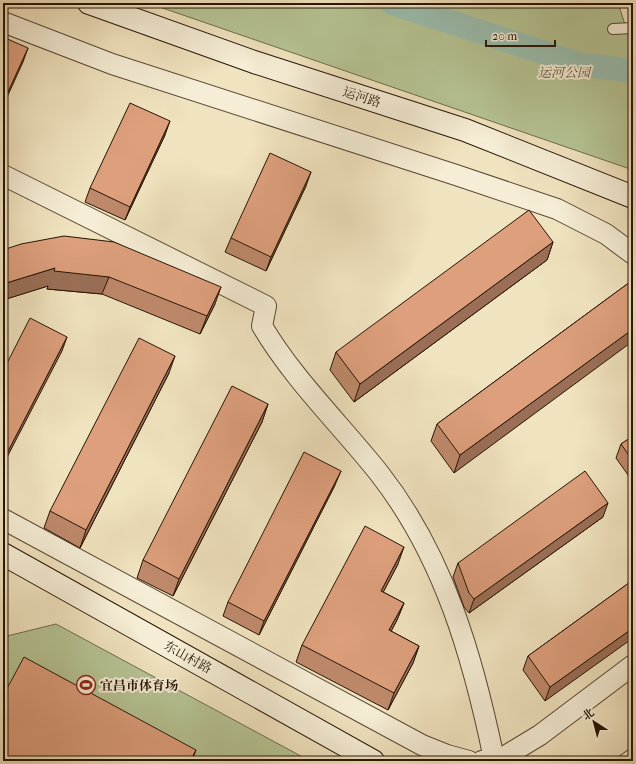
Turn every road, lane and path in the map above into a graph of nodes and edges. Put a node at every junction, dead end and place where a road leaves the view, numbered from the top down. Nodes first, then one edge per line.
1 (89, 3) edge
2 (3, 22) edge
3 (633, 28) edge
4 (613, 29) dead end
5 (3, 174) edge
6 (633, 197) edge
7 (633, 254) edge
8 (3, 519) edge
9 (3, 554) edge
10 (633, 666) edge
11 (633, 753) edge
12 (487, 760) edge
13 (373, 761) edge
14 (469, 761) edge
15 (622, 761) edge

1 - 6 street, 运河路
2 - 7 street
3 - 4 lane
5 - 12 street
8 - 14 street
9 - 13 street, 东山村路
10 - 12 street
11 - 15 lane

